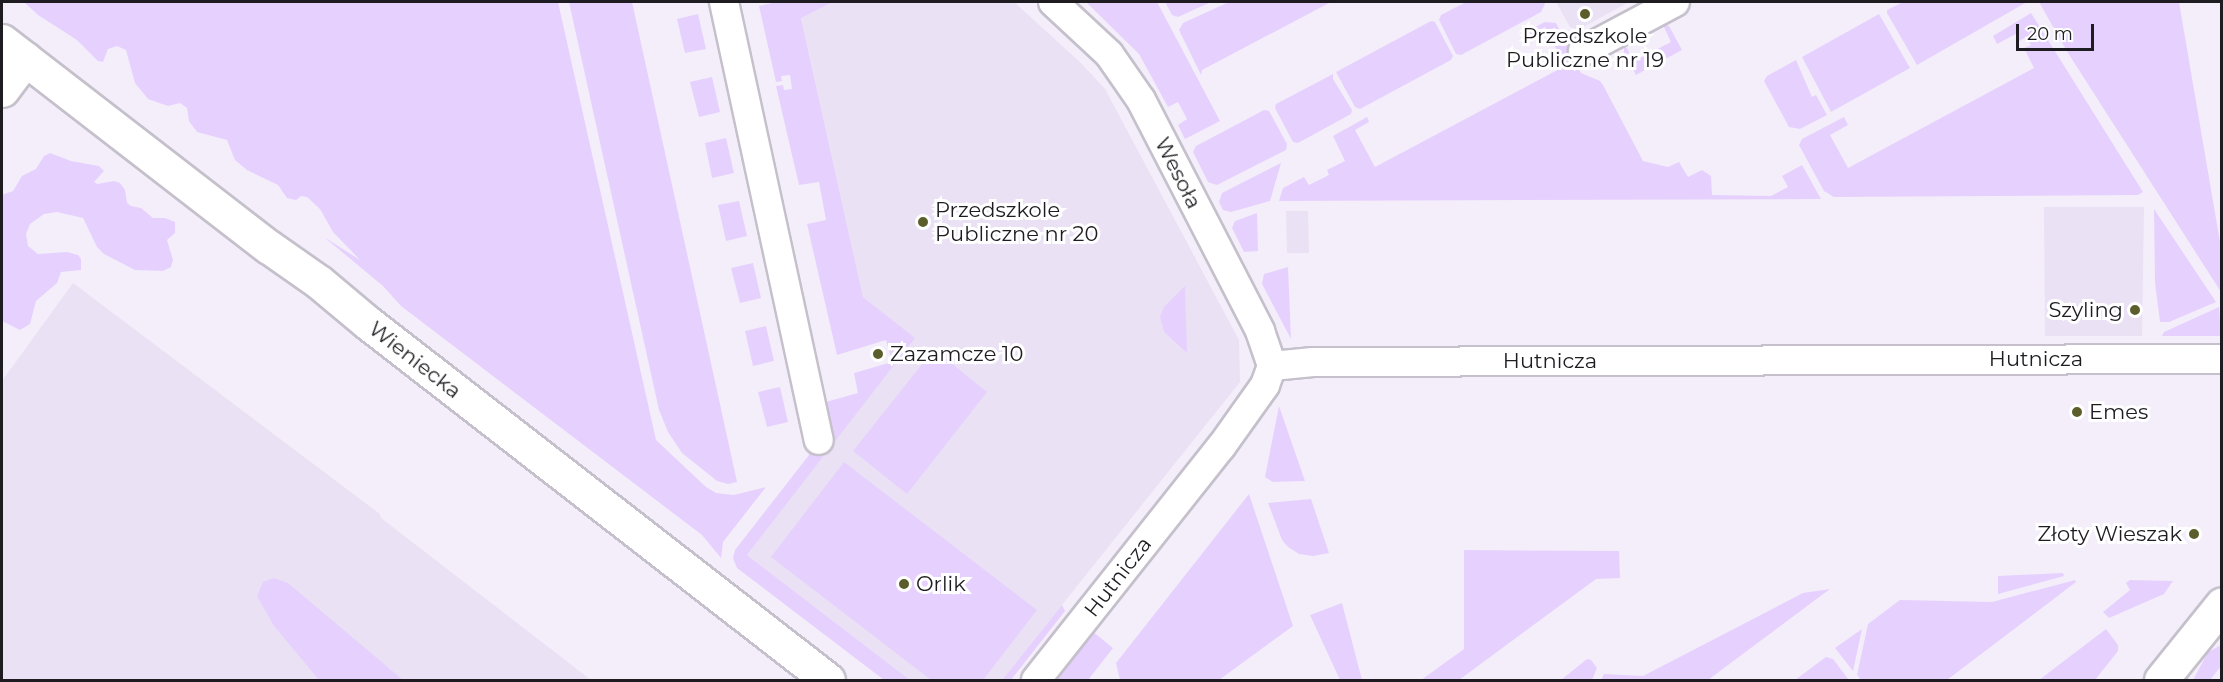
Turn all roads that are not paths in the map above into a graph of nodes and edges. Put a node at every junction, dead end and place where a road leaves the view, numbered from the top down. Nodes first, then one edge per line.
1 (724, 2) edge
2 (1053, 2) edge
3 (1675, 2) edge
4 (13, 50) edge
5 (1583, 51) dead end
6 (2, 90) edge
7 (2222, 359) edge
8 (1272, 366) junction
9 (819, 440) dead end
10 (2222, 604) edge
11 (828, 681) edge
12 (1036, 681) edge
13 (2161, 681) edge

1 - 9 street
2 - 8 street, Wesoła
3 - 5 street
4 - 6 street
4 - 11 street, Wieniecka
7 - 8 street, Hutnicza
8 - 12 street, Hutnicza
10 - 13 street

